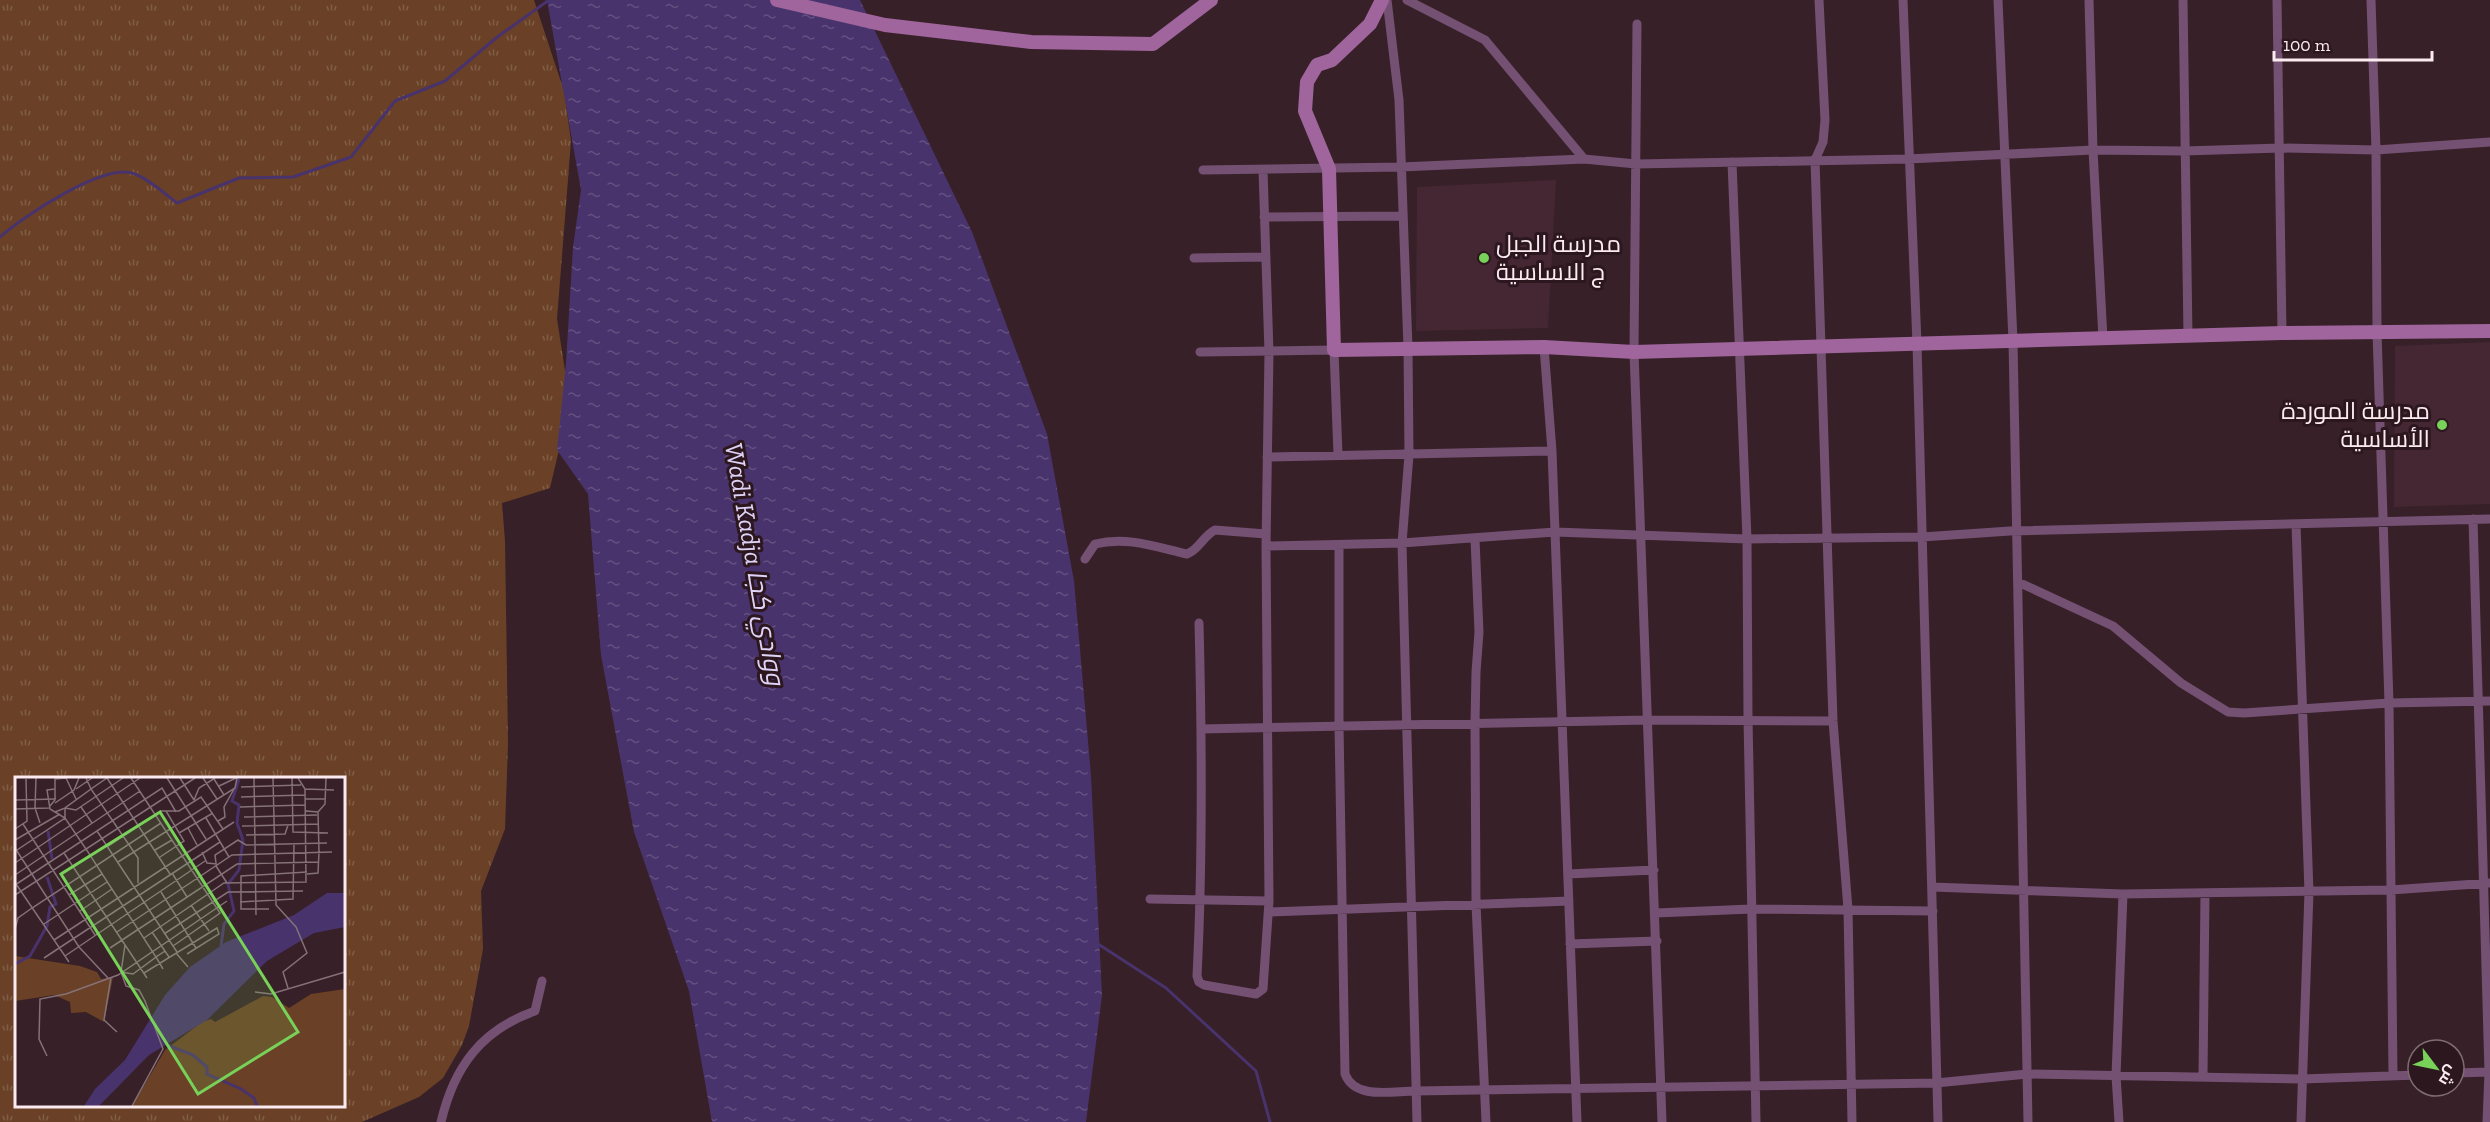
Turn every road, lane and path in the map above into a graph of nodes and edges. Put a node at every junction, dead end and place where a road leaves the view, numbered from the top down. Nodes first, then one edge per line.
1 (777, 0) edge
2 (1211, 0) edge
3 (1382, 0) edge
4 (1387, 0) edge
5 (1407, 0) edge
6 (1819, 0) edge
7 (1903, 0) edge
8 (1998, 0) edge
9 (2089, 0) edge
10 (2182, 0) edge
11 (2277, 0) edge
12 (2371, 0) edge
13 (1637, 24) dead end
14 (2490, 142) edge
15 (2281, 148) junction
16 (2093, 150) junction
17 (2376, 150) junction
18 (2184, 151) junction
19 (2004, 154) junction
20 (1584, 159) junction
21 (1908, 159) junction
22 (1815, 160) junction
23 (1732, 162) junction
24 (1636, 164) junction
25 (1401, 167) junction
26 (1329, 169) junction
27 (1203, 170) dead end
28 (1263, 170) junction
29 (1403, 216) junction
30 (1264, 217) junction
31 (1330, 218) junction
32 (1266, 257) junction
33 (1194, 258) dead end
34 (2490, 331) edge
35 (2377, 332) junction
36 (2282, 333) junction
37 (2188, 336) junction
38 (2103, 339) junction
39 (2013, 341) junction
40 (1917, 344) junction
41 (1820, 345) junction
42 (1544, 347) junction
43 (1408, 348) junction
44 (1739, 348) junction
45 (1334, 350) junction
46 (1200, 352) dead end
47 (1269, 352) junction
48 (1634, 352) junction
49 (1552, 451) junction
50 (1338, 455) junction
51 (1409, 455) junction
52 (1267, 457) junction
53 (2472, 519) junction
54 (2490, 519) edge
55 (2384, 522) junction
56 (2296, 524) junction
57 (2017, 530) junction
58 (1555, 532) junction
59 (1266, 534) junction
60 (1639, 534) junction
61 (1827, 537) junction
62 (1922, 537) junction
63 (1475, 539) junction
64 (1748, 539) junction
65 (1402, 543) junction
66 (1339, 545) junction
67 (1266, 546) junction
68 (1085, 559) dead end
69 (2018, 582) junction
70 (1199, 622) dead end
71 (2490, 701) edge
72 (2476, 702) junction
73 (2389, 703) junction
74 (2304, 709) junction
75 (1748, 719) junction
76 (1648, 720) junction
77 (1833, 721) junction
78 (1408, 723) junction
79 (1475, 723) junction
80 (1562, 723) junction
81 (1339, 725) junction
82 (1268, 727) junction
83 (1201, 729) junction
84 (1654, 870) junction
85 (1568, 874) junction
86 (2487, 883) edge
87 (1932, 887) junction
88 (2391, 890) junction
89 (2024, 891) junction
90 (2309, 891) junction
91 (2205, 893) junction
92 (2123, 894) junction
93 (1150, 899) dead end
94 (1201, 900) junction
95 (1269, 901) junction
96 (1569, 901) junction
97 (1476, 904) junction
98 (1411, 906) junction
99 (1343, 908) junction
100 (1751, 909) junction
101 (1848, 909) junction
102 (1933, 911) junction
103 (1269, 912) junction
104 (1656, 913) junction
105 (1657, 941) junction
106 (1570, 944) junction
107 (542, 981) dead end
108 (2490, 1072) edge
109 (2466, 1073) edge
110 (2027, 1074) junction
111 (2406, 1075) edge
112 (2116, 1076) junction
113 (2393, 1076) junction
114 (2203, 1077) junction
115 (2302, 1079) junction
116 (1936, 1083) junction
117 (1853, 1084) junction
118 (1755, 1086) junction
119 (1661, 1088) junction
120 (1575, 1089) junction
121 (1485, 1090) junction
122 (1415, 1091) junction
123 (441, 1122) edge
124 (1417, 1122) edge
125 (1486, 1122) edge
126 (1577, 1122) edge
127 (1662, 1122) edge
128 (1756, 1122) edge
129 (1852, 1122) edge
130 (1938, 1122) edge
131 (2028, 1122) edge
132 (2119, 1122) edge
133 (2301, 1122) edge
134 (2487, 1122) edge

1 - 2 main road
3 - 26 main road
4 - 25 street
5 - 20 street
6 - 22 street
7 - 21 street
8 - 19 street
9 - 16 street
10 - 18 street
11 - 15 street
12 - 17 street
13 - 24 street
14 - 17 street
15 - 17 street
15 - 18 street
15 - 36 street
16 - 18 street
16 - 19 street
16 - 38 street
17 - 35 street
18 - 37 street
19 - 21 street
19 - 39 street
20 - 24 street
20 - 25 street
21 - 22 street
21 - 40 street
22 - 23 street
22 - 41 street
23 - 24 street
23 - 44 street
24 - 48 street
25 - 26 street
25 - 29 street
26 - 28 street
26 - 31 main road
27 - 28 street
28 - 30 street
29 - 31 street
29 - 43 street
30 - 31 street
30 - 32 street
31 - 45 main road
32 - 33 street
32 - 47 street
34 - 35 main road
35 - 36 main road
35 - 55 street
36 - 37 main road
37 - 38 main road
38 - 39 main road
39 - 40 main road
39 - 57 street
40 - 41 main road
40 - 62 street
41 - 44 main road
41 - 61 street
42 - 43 main road
42 - 48 main road
42 - 49 street
43 - 45 main road
43 - 51 street
44 - 48 main road
44 - 64 street
45 - 47 street
45 - 50 street
46 - 47 street
47 - 52 street
48 - 60 street
49 - 51 street
49 - 58 street
50 - 51 street
50 - 52 street
51 - 65 street
52 - 59 street
53 - 54 street
53 - 55 street
53 - 72 street
55 - 56 street
55 - 73 street
56 - 57 street
56 - 74 street
57 - 62 street
57 - 69 street
58 - 60 street
58 - 63 street
58 - 80 street
59 - 67 street
59 - 68 street
60 - 64 street
60 - 76 street
61 - 62 street
61 - 64 street
61 - 77 street
62 - 87 street
63 - 65 street
63 - 79 street
64 - 75 street
65 - 66 street
65 - 78 street
66 - 67 street
66 - 81 street
67 - 82 street
69 - 74 street
69 - 89 street
70 - 83 street
71 - 72 street
72 - 73 street
72 - 86 street
73 - 74 street
73 - 88 street
74 - 90 street
75 - 76 street
75 - 77 street
75 - 100 street
76 - 80 street
76 - 84 street
77 - 101 street
78 - 79 street
78 - 81 street
78 - 98 street
79 - 80 street
79 - 97 street
80 - 85 street
81 - 82 street
81 - 99 street
82 - 83 street
82 - 95 street
83 - 94 street
84 - 85 street
84 - 104 street
85 - 96 street
86 - 88 street
86 - 108 street
87 - 89 street
87 - 102 street
88 - 90 street
88 - 113 street
89 - 92 street
89 - 110 street
90 - 91 street
90 - 115 street
91 - 92 street
91 - 114 street
92 - 112 street
93 - 94 street
94 - 95 street
94 - 103 street
95 - 103 street
96 - 97 street
96 - 106 street
97 - 98 street
97 - 121 street
98 - 99 street
98 - 122 street
99 - 103 street
99 - 122 street
100 - 101 street
100 - 104 street
100 - 118 street
101 - 102 street
101 - 117 street
102 - 116 street
104 - 105 street
105 - 106 street
105 - 119 street
106 - 120 street
107 - 123 street
108 - 109 street
108 - 134 street
110 - 112 street
110 - 116 street
110 - 131 street
111 - 113 street
112 - 114 street
112 - 132 street
113 - 115 street
114 - 115 street
115 - 133 street
116 - 117 street
116 - 130 street
117 - 118 street
117 - 129 street
118 - 119 street
118 - 128 street
119 - 120 street
119 - 127 street
120 - 121 street
120 - 126 street
121 - 122 street
121 - 125 street
122 - 124 street

